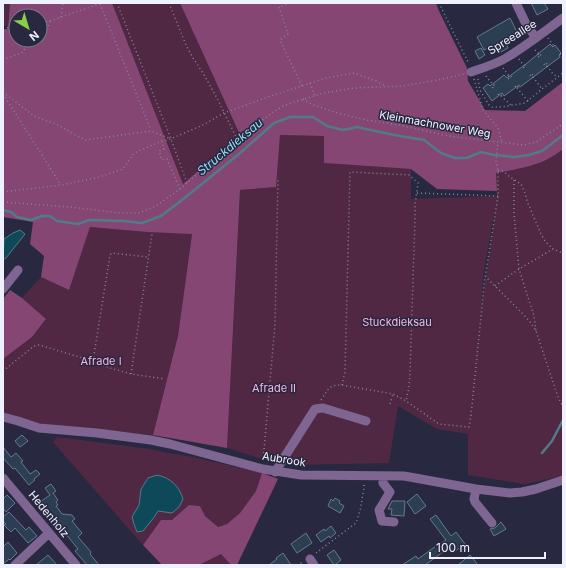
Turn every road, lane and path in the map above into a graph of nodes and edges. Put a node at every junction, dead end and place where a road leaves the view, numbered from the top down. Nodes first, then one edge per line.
1 (63, 3) edge
2 (116, 3) edge
3 (169, 3) edge
4 (290, 3) edge
5 (439, 3) edge
6 (516, 3) edge
7 (101, 4) edge
8 (61, 17) junction
9 (563, 18) edge
10 (50, 21) joint
11 (536, 38) junction
12 (560, 54) dead end
13 (563, 59) edge
14 (3, 60) edge
15 (545, 63) dead end
16 (482, 68) junction
17 (471, 72) junction
18 (563, 73) edge
19 (531, 74) dead end
20 (558, 77) junction
21 (310, 83) junction
22 (479, 84) dead end
23 (302, 86) junction
24 (516, 86) dead end
25 (388, 87) junction
26 (494, 87) dead end
27 (542, 89) junction
28 (3, 93) edge
29 (499, 93) dead end
30 (315, 96) junction
31 (303, 99) junction
32 (528, 101) junction
33 (511, 106) junction
34 (224, 113) junction
35 (563, 124) edge
36 (151, 131) junction
37 (171, 139) junction
38 (238, 139) junction
39 (162, 141) junction
40 (498, 142) junction
41 (502, 143) junction
42 (498, 171) junction
43 (278, 179) dead end
44 (514, 180) junction
45 (187, 183) junction
46 (61, 185) junction
47 (180, 189) junction
48 (3, 192) edge
49 (417, 193) junction
50 (498, 196) junction
51 (3, 202) edge
52 (152, 234) dead end
53 (553, 249) junction
54 (563, 253) edge
55 (148, 257) junction
56 (519, 269) junction
57 (18, 270) dead end
58 (485, 276) junction
59 (495, 286) junction
60 (3, 289) edge
61 (536, 331) junction
62 (93, 362) junction
63 (3, 371) edge
64 (131, 374) junction
65 (165, 379) dead end
66 (342, 386) junction
67 (393, 394) junction
68 (406, 401) junction
69 (390, 404) dead end
70 (563, 407) edge
71 (315, 409) junction
72 (3, 417) edge
73 (366, 421) dead end
74 (263, 469) junction
75 (275, 472) junction
76 (383, 476) junction
77 (3, 478) edge
78 (563, 480) edge
79 (364, 488) dead end
80 (476, 489) junction
81 (394, 522) dead end
82 (492, 522) dead end
83 (50, 533) junction
84 (319, 552) dead end
85 (15, 565) edge
86 (76, 565) edge

1 - 8 path
2 - 37 path
3 - 34 path
4 - 23 path
5 - 17 path
6 - 11 street
7 - 8 path
7 - 36 path
8 - 10 path
9 - 11 street, Spreeallee
10 - 14 path
11 - 16 street, Spreeallee
12 - 13 path
15 - 20 path
16 - 17 street, Spreeallee
16 - 26 path
17 - 25 path
17 - 41 path
18 - 20 path
19 - 27 path
20 - 27 path
21 - 23 path
21 - 25 path
21 - 30 path
22 - 33 path
23 - 34 path
24 - 32 path
25 - 30 path
27 - 32 path
28 - 36 path
28 - 46 path
29 - 33 path
30 - 31 path
31 - 38 path
31 - 40 path, Kleinmachnower Weg
32 - 33 path
34 - 37 path
34 - 38 path
35 - 41 path, Kleinmachnower Weg
36 - 37 path
37 - 39 path
37 - 45 path
38 - 45 path
39 - 46 path
39 - 47 path
40 - 41 path, Kleinmachnower Weg
40 - 42 path
42 - 44 path
42 - 50 path
43 - 74 path
44 - 53 path
44 - 56 path
45 - 47 path
46 - 48 path
47 - 51 path
49 - 50 path
49 - 66 path
49 - 68 path
50 - 58 path
52 - 55 path
53 - 54 path
53 - 56 path
55 - 62 path
55 - 64 path
56 - 59 path
56 - 61 path
57 - 60 street
58 - 59 path
58 - 68 path
59 - 61 path
61 - 70 path
62 - 63 path
62 - 64 path
64 - 65 path
66 - 67 path
66 - 71 path
67 - 68 path
67 - 69 path
71 - 73 street
71 - 75 street
72 - 74 street, Aubrook
74 - 75 street, Aubrook
75 - 76 street, Aubrook
76 - 80 street, Aubrook
76 - 81 street
77 - 83 street, Hedenholz
78 - 80 street, Aubrook
79 - 84 path
80 - 82 street
83 - 85 street
83 - 86 street, Hedenholz

